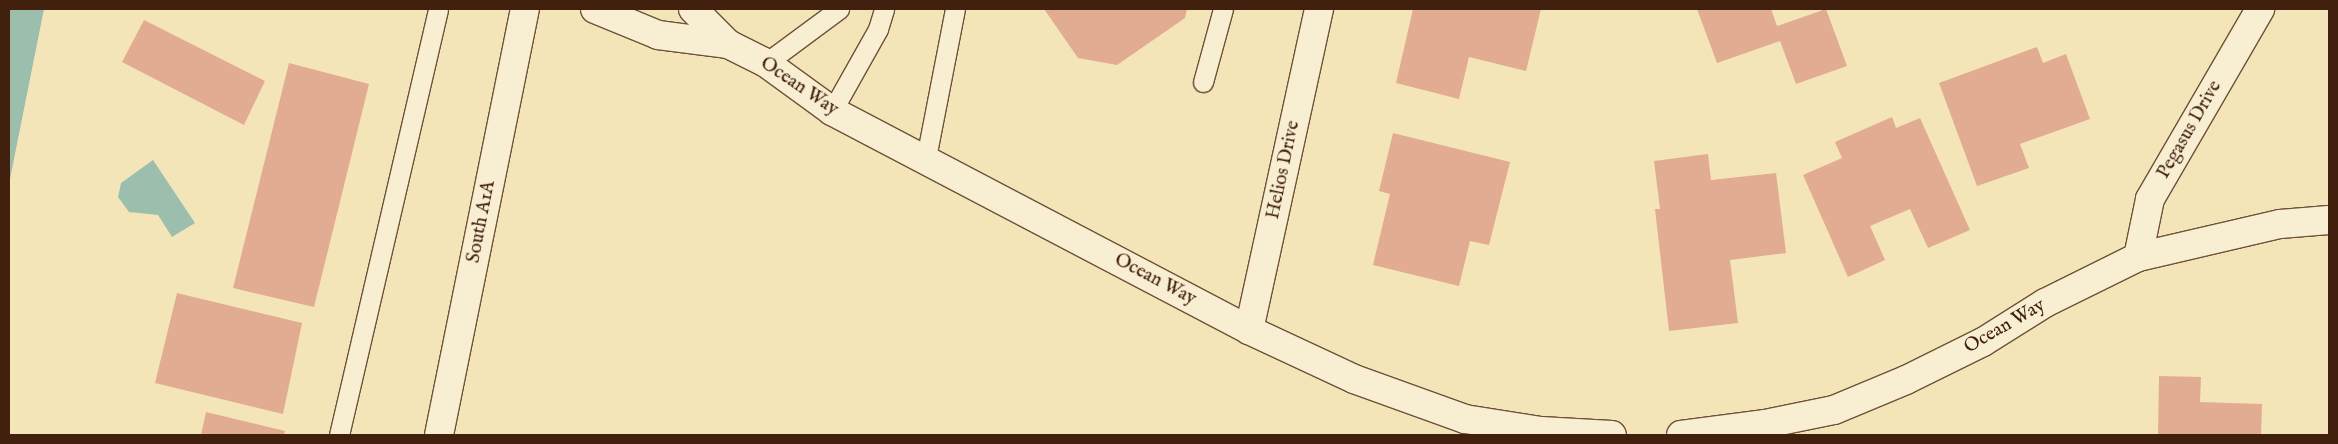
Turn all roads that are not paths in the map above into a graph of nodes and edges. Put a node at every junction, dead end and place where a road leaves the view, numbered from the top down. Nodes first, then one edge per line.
1 (438, 9) edge
2 (525, 9) edge
3 (595, 9) edge
4 (694, 9) edge
5 (839, 9) edge
6 (884, 9) edge
7 (956, 9) edge
8 (1223, 9) edge
9 (1319, 9) edge
10 (2260, 9) edge
11 (728, 44) junction
12 (766, 64) junction
13 (1203, 82) dead end
14 (832, 111) junction
15 (926, 158) junction
16 (2329, 220) edge
17 (2138, 258) junction
18 (1248, 330) junction
19 (1540, 433) edge
20 (339, 435) edge
21 (439, 435) edge
22 (1612, 435) edge
23 (1681, 435) edge

1 - 20 lane
2 - 21 street, South A1A
3 - 11 street, Ocean Way
4 - 11 street, Ocean Way
5 - 12 lane
6 - 14 lane
7 - 15 lane
8 - 13 lane
9 - 18 street, Helios Drive
10 - 17 street, Pegasus Drive
11 - 12 street, Ocean Way
12 - 14 street, Ocean Way
14 - 15 street, Ocean Way
15 - 18 street, Ocean Way
16 - 17 street, Ocean Way
17 - 23 street, Ocean Way
18 - 19 street, Ocean Way
19 - 22 street, Ocean Way

